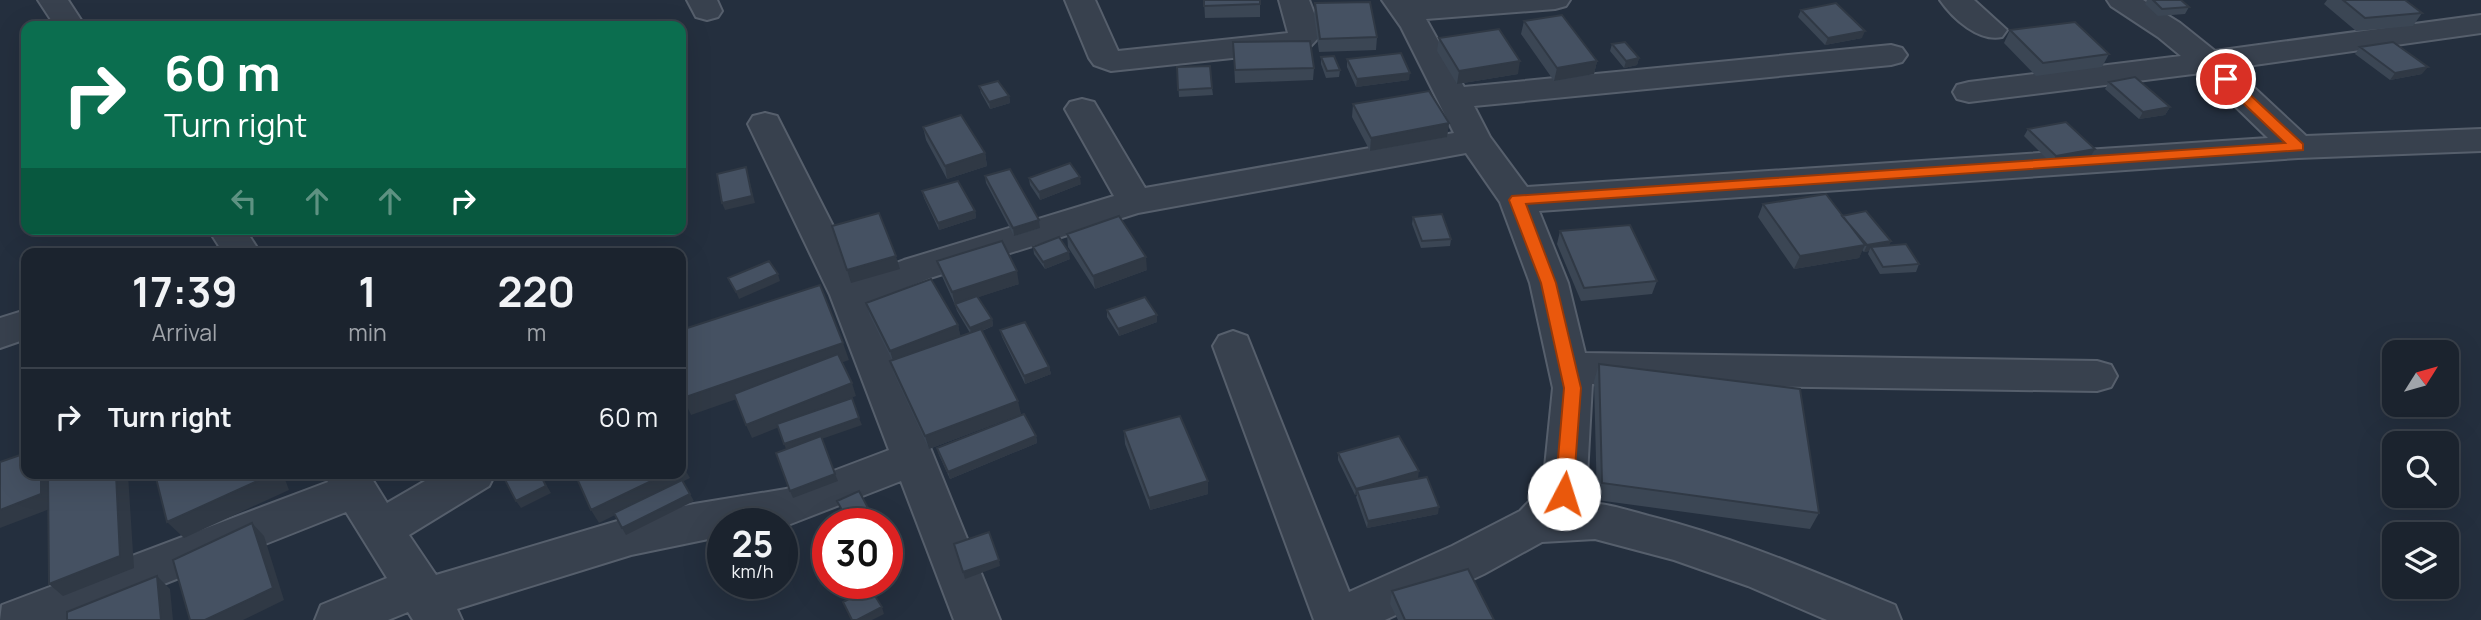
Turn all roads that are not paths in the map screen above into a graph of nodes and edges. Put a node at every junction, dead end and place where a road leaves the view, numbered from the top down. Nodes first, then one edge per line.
1 (53, 0) edge
2 (1294, 0) edge
3 (1555, 0) edge
4 (1955, 0) edge
5 (2122, 0) edge
6 (1401, 5) edge
7 (1066, 6) edge
8 (67, 21) edge
9 (2481, 24) edge
10 (1991, 30) dead end
11 (1891, 55) dead end
12 (2208, 62) junction
13 (1969, 92) dead end
14 (1453, 98) junction
15 (1082, 109) dead end
16 (765, 124) dead end
17 (1475, 140) junction
18 (2481, 140) edge
19 (2298, 147) junction
20 (1517, 200) junction
21 (1135, 202) junction
22 (849, 295) junction
23 (21, 326) edge
24 (0, 332) edge
25 (1233, 346) dead end
26 (1568, 368) junction
27 (2097, 376) dead end
28 (912, 459) junction
29 (465, 479) edge
30 (351, 482) edge
31 (1536, 524) junction
32 (380, 528) junction
33 (427, 602) edge
34 (24, 619) edge
35 (338, 620) edge
36 (976, 620) edge
37 (1337, 620) edge
38 (1878, 620) edge

1 - 8 street
2 - 7 street
3 - 6 street
4 - 10 street
5 - 12 street
6 - 14 street
9 - 12 street
11 - 14 street
12 - 13 street
12 - 19 street
14 - 17 street
15 - 21 street
16 - 22 street
17 - 20 street
17 - 21 street
18 - 19 street
19 - 20 street
20 - 26 street
21 - 22 street
22 - 28 street
23 - 24 street
25 - 37 street
26 - 27 street
26 - 31 street
28 - 33 street
28 - 36 street
29 - 32 street
30 - 32 street
30 - 34 street
31 - 37 street
31 - 38 street
32 - 33 street
33 - 35 street

